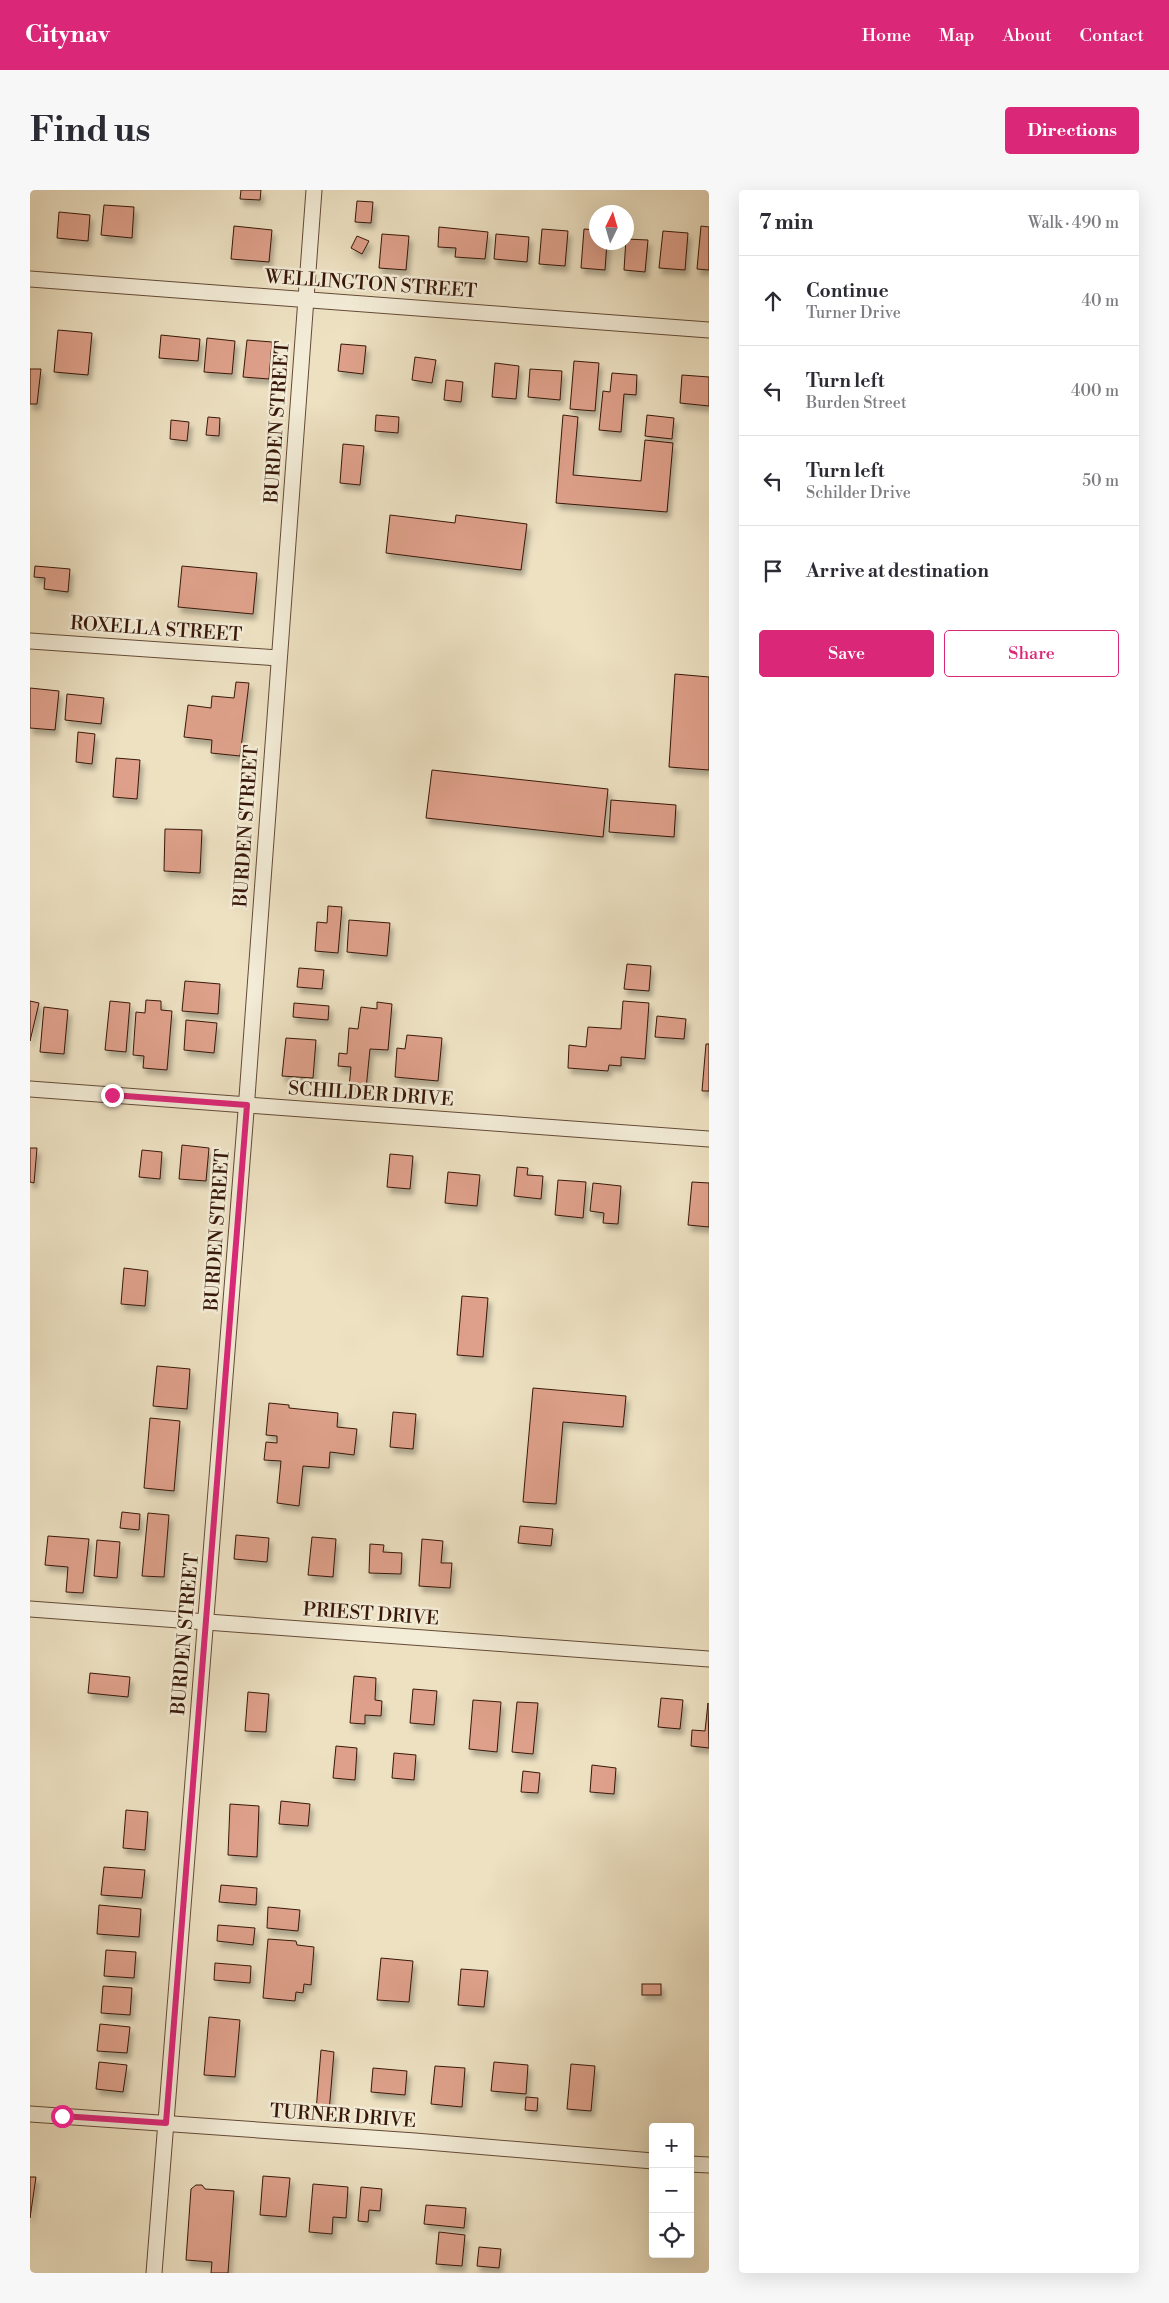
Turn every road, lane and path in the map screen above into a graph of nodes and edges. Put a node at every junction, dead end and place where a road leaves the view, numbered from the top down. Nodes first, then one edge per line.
1 (314, 190) edge
2 (30, 279) edge
3 (306, 300) junction
4 (709, 330) edge
5 (30, 641) edge
6 (278, 658) junction
7 (30, 1089) edge
8 (247, 1105) junction
9 (709, 1138) edge
10 (30, 1609) edge
11 (206, 1622) junction
12 (709, 1659) edge
13 (30, 2114) edge
14 (166, 2123) junction
15 (649, 2161) edge
16 (694, 2164) edge
17 (709, 2165) edge
18 (154, 2273) edge

1 - 3 street, BURDEN STREET
2 - 3 street, WELLINGTON STREET
3 - 4 street, WELLINGTON STREET
3 - 6 street, BURDEN STREET
5 - 6 street, ROXELLA STREET
6 - 8 street, BURDEN STREET
7 - 8 street, SCHILDER DRIVE
8 - 9 street, SCHILDER DRIVE
8 - 11 street, BURDEN STREET
10 - 11 street, PRIEST DRIVE
11 - 12 street, PRIEST DRIVE
11 - 14 street, BURDEN STREET
13 - 14 street, TURNER DRIVE
14 - 15 street, TURNER DRIVE
14 - 18 street, BURDEN STREET
16 - 17 street

